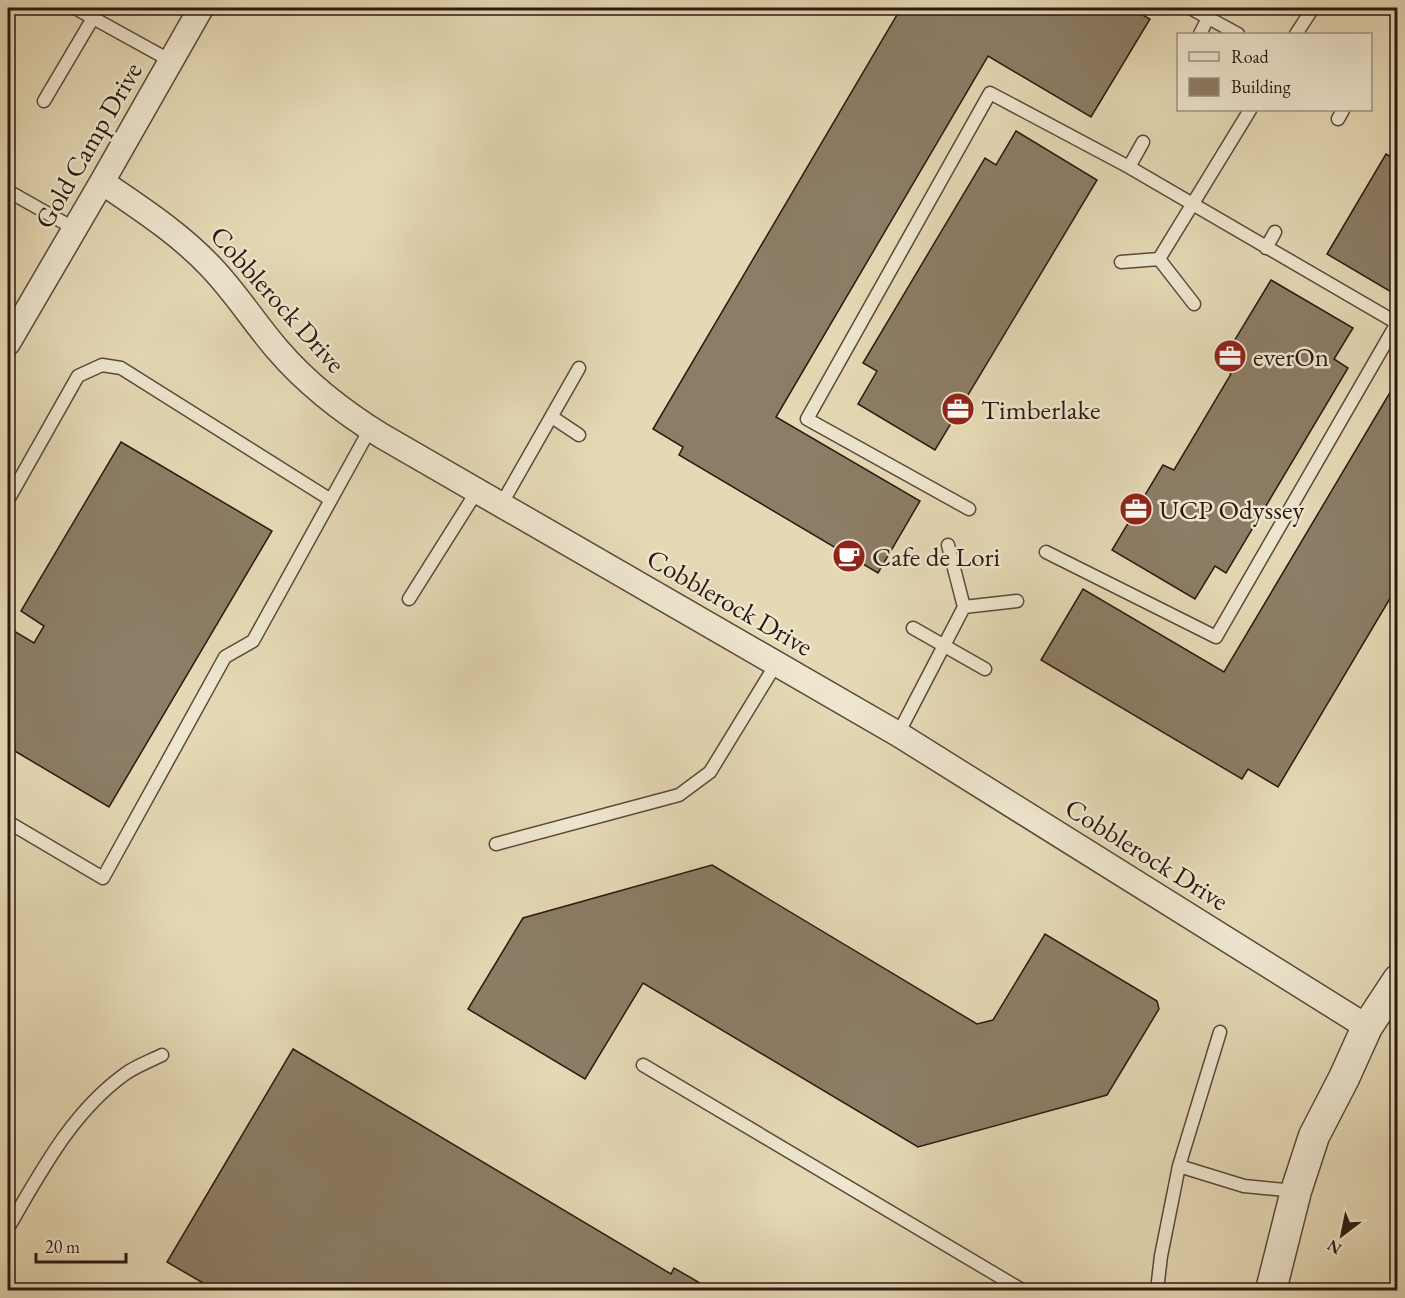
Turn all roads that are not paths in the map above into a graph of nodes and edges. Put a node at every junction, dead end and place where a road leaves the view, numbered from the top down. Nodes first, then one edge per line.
1 (75, 8) edge
2 (201, 8) edge
3 (1190, 8) edge
4 (1313, 8) edge
5 (93, 18) junction
6 (1208, 18) junction
7 (1200, 33) edge
8 (1236, 33) edge
9 (1297, 33) edge
10 (171, 61) junction
11 (45, 102) dead end
12 (1250, 111) edge
13 (1143, 142) dead end
14 (1129, 167) junction
15 (102, 182) junction
16 (8, 191) edge
17 (1192, 205) junction
18 (75, 229) junction
19 (1275, 231) dead end
20 (1266, 248) junction
21 (1160, 259) junction
22 (1121, 262) dead end
23 (1194, 304) dead end
24 (8, 343) edge
25 (579, 368) dead end
26 (552, 417) junction
27 (370, 429) junction
28 (579, 435) dead end
29 (477, 491) junction
30 (8, 500) edge
31 (331, 500) junction
32 (501, 505) junction
33 (969, 509) dead end
34 (948, 544) dead end
35 (1046, 552) dead end
36 (409, 599) dead end
37 (1017, 601) dead end
38 (963, 607) junction
39 (913, 628) dead end
40 (944, 646) junction
41 (776, 664) junction
42 (985, 669) dead end
43 (898, 734) junction
44 (8, 822) edge
45 (496, 844) dead end
46 (1398, 980) edge
47 (1367, 1027) junction
48 (1220, 1032) dead end
49 (162, 1055) dead end
50 (643, 1065) dead end
51 (1179, 1166) junction
52 (1296, 1191) junction
53 (8, 1228) edge
54 (1022, 1290) edge
55 (1157, 1290) edge
56 (1271, 1290) edge

1 - 5 lane
2 - 10 street, Gold Camp Drive
3 - 6 lane
4 - 9 lane
5 - 10 lane
5 - 11 lane
6 - 7 lane
6 - 8 lane
10 - 15 street, Gold Camp Drive
12 - 17 lane
13 - 14 lane
14 - 17 lane
14 - 33 lane
15 - 18 street, Gold Camp Drive
15 - 27 street, Cobblerock Drive
16 - 18 lane
17 - 20 lane
17 - 21 lane
18 - 24 street, Gold Camp Drive
19 - 20 lane
20 - 35 lane
21 - 22 lane
21 - 23 lane
25 - 26 lane
26 - 28 lane
26 - 32 lane
27 - 29 street, Cobblerock Drive
27 - 31 lane
29 - 32 street, Cobblerock Drive
29 - 36 lane
30 - 31 lane
31 - 44 lane
32 - 41 street, Cobblerock Drive
34 - 38 lane
37 - 38 lane
38 - 40 lane
39 - 40 lane
40 - 42 lane
40 - 43 lane
41 - 43 street, Cobblerock Drive
41 - 45 lane
43 - 47 street, Cobblerock Drive
46 - 47 street
47 - 52 street
48 - 51 lane
49 - 53 lane
50 - 54 lane
51 - 52 lane
51 - 55 lane
52 - 56 street

